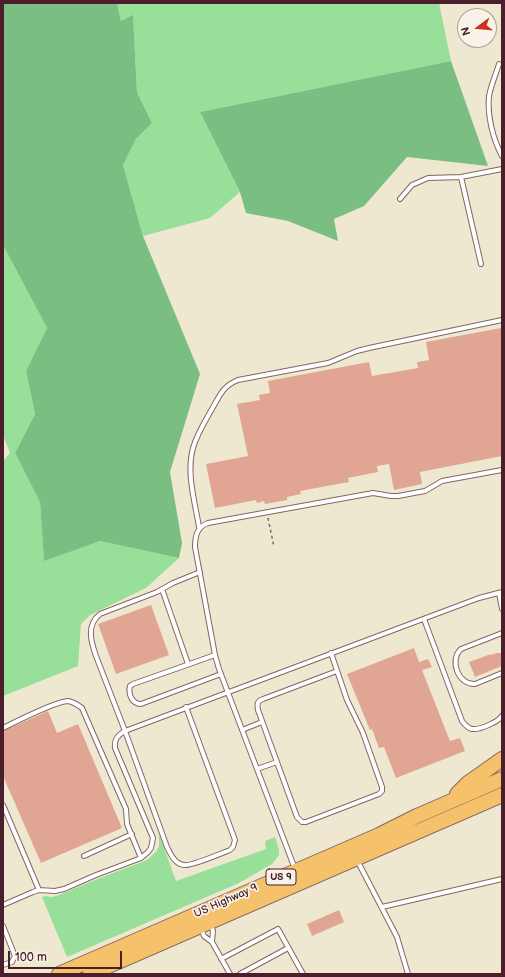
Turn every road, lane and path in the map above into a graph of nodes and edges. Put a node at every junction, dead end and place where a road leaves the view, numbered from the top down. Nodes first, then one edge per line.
1 (499, 64) dead end
2 (502, 156) edge
3 (502, 169) edge
4 (461, 177) junction
5 (400, 199) dead end
6 (481, 264) dead end
7 (502, 320) edge
8 (502, 470) edge
9 (269, 512) junction
10 (199, 527) junction
11 (274, 547) dead end
12 (200, 572) junction
13 (162, 589) junction
14 (500, 593) edge
15 (502, 609) edge
16 (424, 618) junction
17 (502, 633) edge
18 (331, 653) junction
19 (215, 654) junction
20 (188, 664) junction
21 (337, 671) junction
22 (502, 673) edge
23 (221, 674) junction
24 (228, 692) junction
25 (186, 707) junction
26 (502, 716) edge
27 (262, 722) junction
28 (3, 728) edge
29 (125, 730) junction
30 (242, 730) junction
31 (502, 759) edge
32 (276, 762) junction
33 (257, 769) junction
34 (502, 779) edge
35 (502, 795) edge
36 (447, 803) junction
37 (502, 804) edge
38 (3, 805) edge
39 (454, 815) junction
40 (132, 834) junction
41 (84, 856) dead end
42 (141, 858) junction
43 (356, 859) junction
44 (296, 871) junction
45 (502, 879) edge
46 (39, 890) junction
47 (3, 905) edge
48 (382, 908) junction
49 (205, 924) junction
50 (3, 926) edge
51 (212, 942) junction
52 (288, 948) junction
53 (221, 959) junction
54 (3, 966) edge
55 (59, 974) edge
56 (90, 974) edge
57 (230, 974) edge
58 (240, 974) edge
59 (303, 974) edge
60 (408, 974) edge

1 - 2 lane
3 - 4 lane
4 - 5 lane
4 - 6 lane
7 - 10 lane
8 - 9 lane
9 - 10 lane
9 - 11 path
10 - 12 lane
12 - 13 lane
12 - 19 lane
13 - 20 lane
13 - 29 lane
14 - 15 lane
14 - 16 lane
16 - 18 lane
16 - 26 lane
17 - 22 lane
18 - 21 lane
18 - 24 lane
19 - 20 lane
19 - 23 lane
20 - 23 lane
21 - 27 lane
21 - 32 lane
23 - 24 lane
24 - 25 lane
24 - 30 lane
25 - 29 lane
25 - 29 lane
27 - 30 lane
27 - 32 lane
28 - 40 lane
29 - 42 lane
30 - 33 lane
31 - 36 highway
32 - 33 lane
33 - 44 lane
34 - 36 highway, US Highway 9 / US 9
35 - 39 highway, US Highway 9 / US 9
36 - 44 highway, US Highway 9 / US 9
37 - 39 highway
38 - 46 lane
39 - 43 highway, US Highway 9 / US 9
40 - 41 lane
40 - 42 lane
42 - 46 lane
43 - 48 lane
43 - 49 highway, US Highway 9 / US 9
44 - 55 highway, US Highway 9 / US 9
45 - 48 lane
46 - 47 lane
48 - 60 lane
49 - 51 lane
49 - 51 lane
49 - 56 highway, US Highway 9 / US 9
50 - 54 lane
51 - 53 lane
52 - 53 lane
52 - 58 lane
52 - 59 lane
53 - 57 lane

